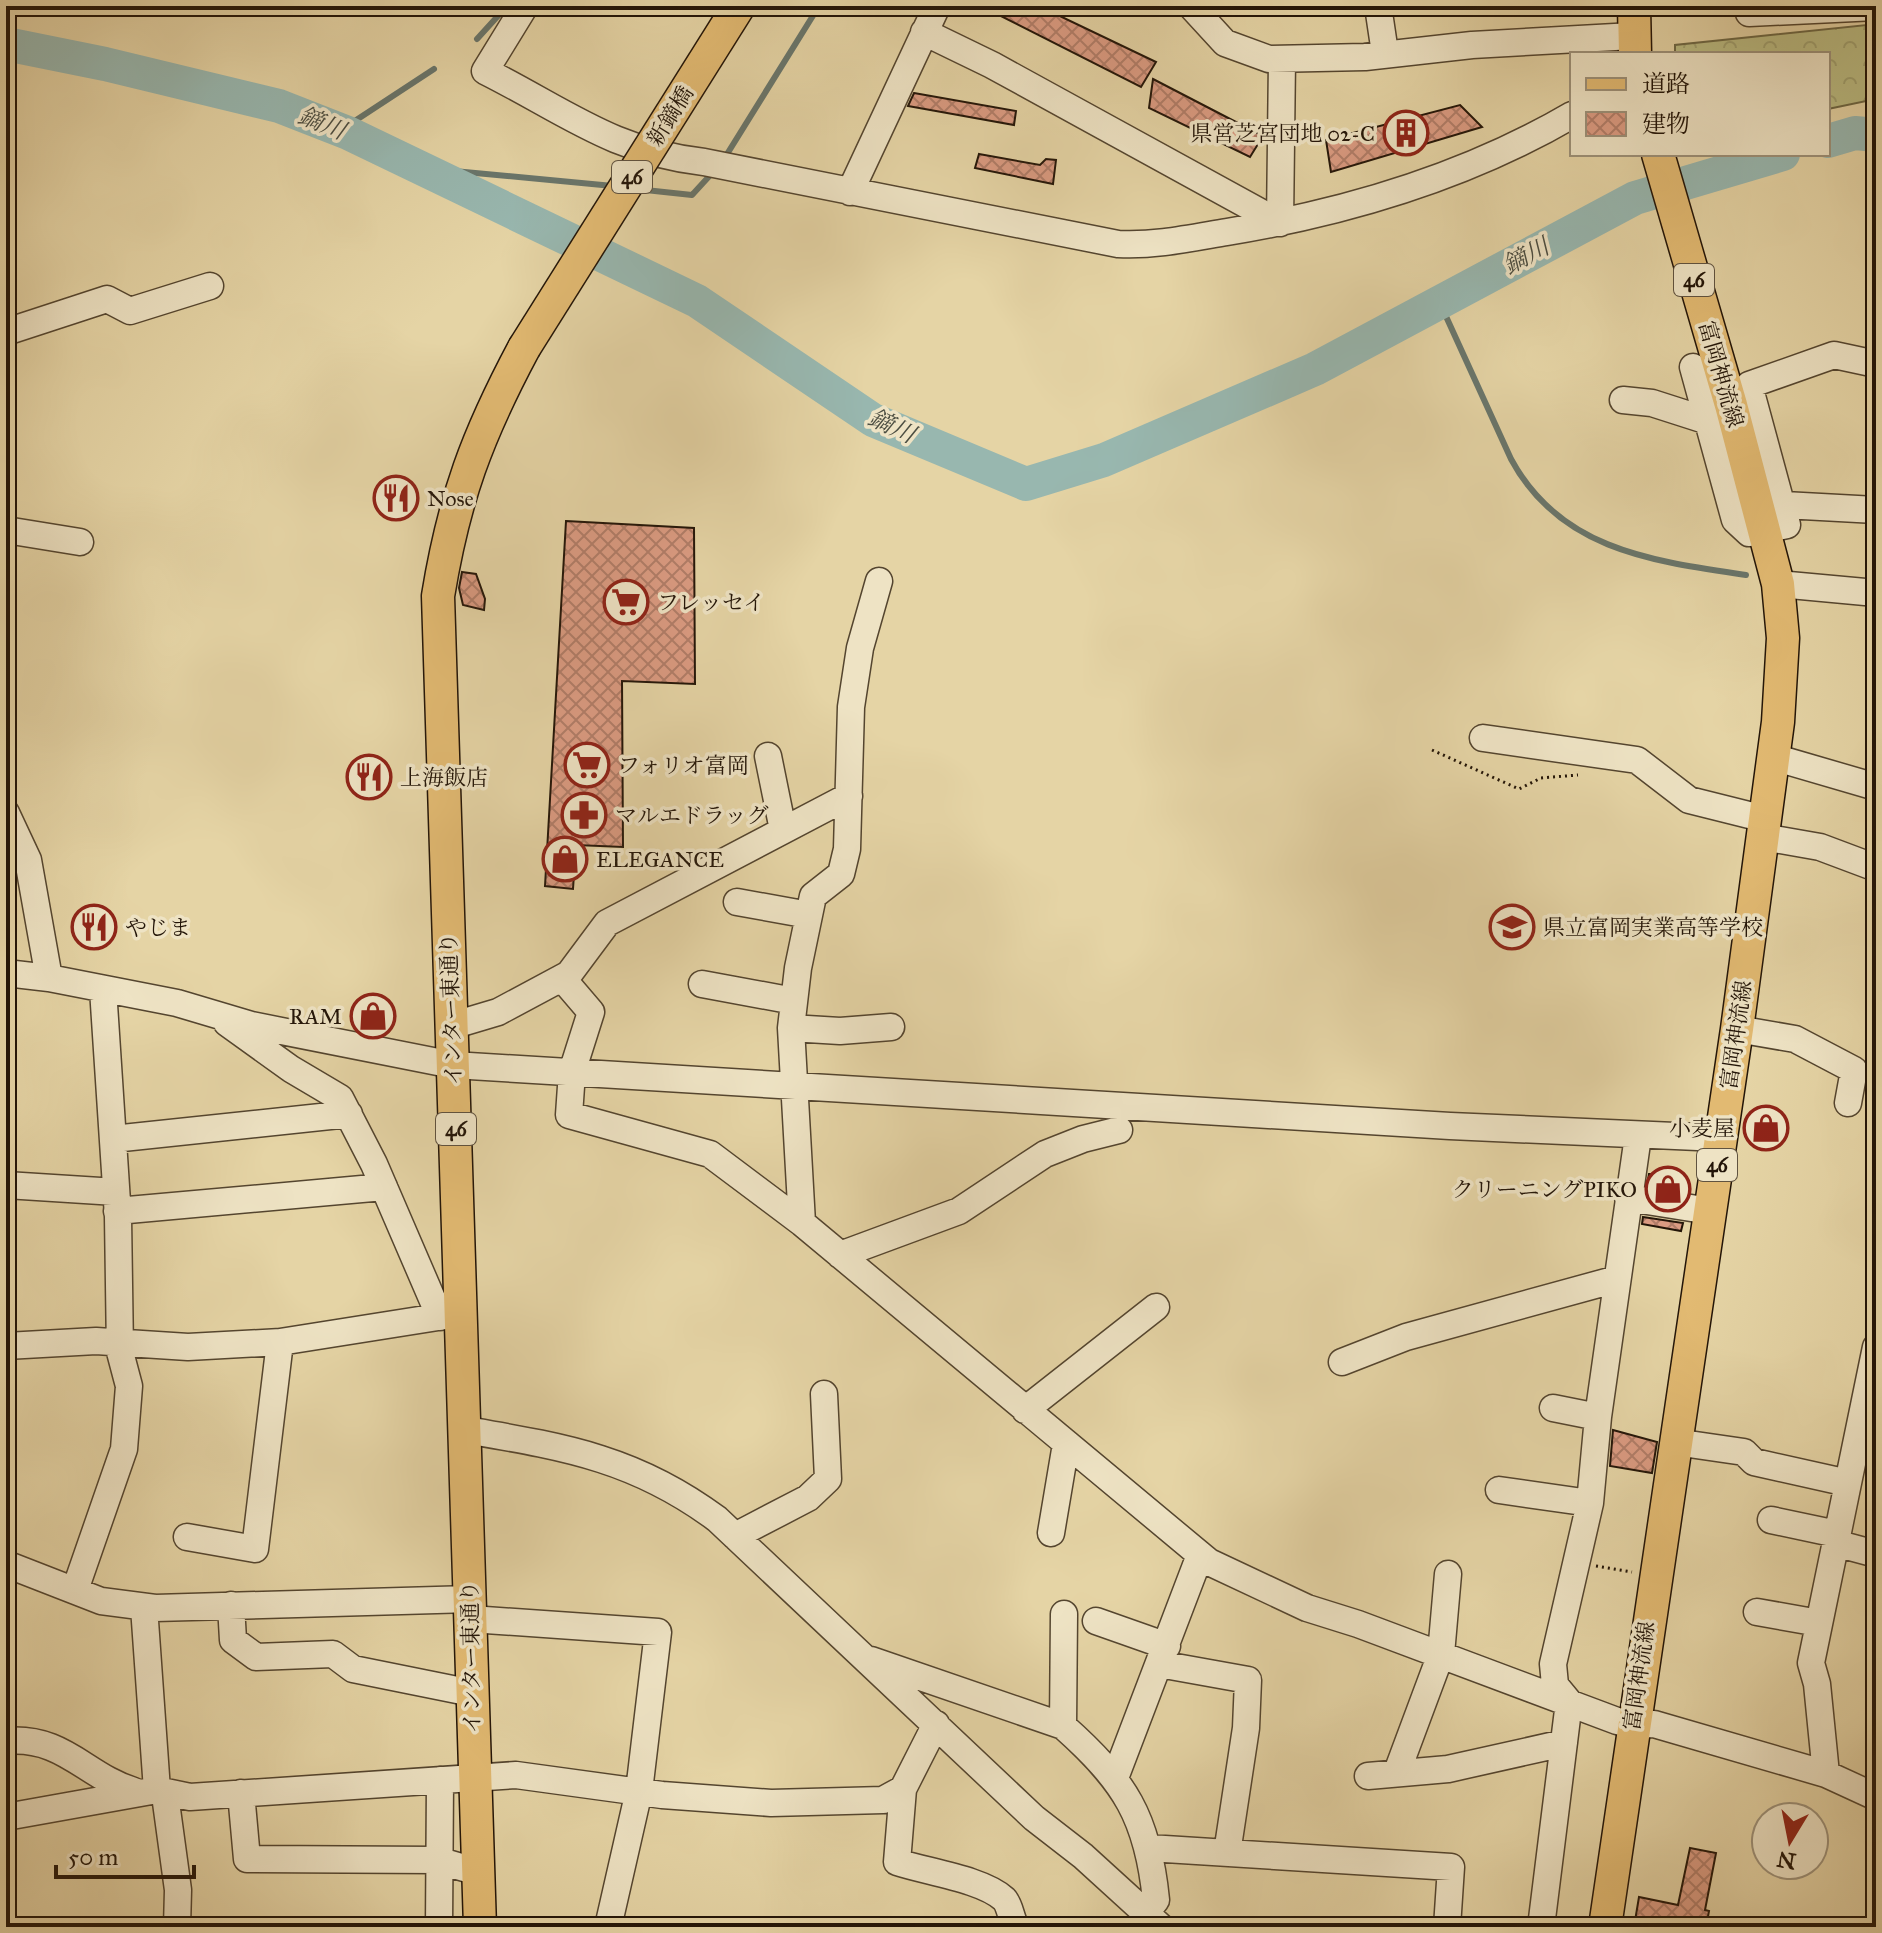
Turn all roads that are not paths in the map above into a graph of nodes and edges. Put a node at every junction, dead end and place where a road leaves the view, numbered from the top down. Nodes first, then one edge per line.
1 (525, 6) edge
2 (739, 6) edge
3 (937, 6) edge
4 (1191, 6) edge
5 (1378, 6) edge
6 (1749, 6) edge
7 (1850, 6) edge
8 (1876, 7) edge
9 (924, 32) junction
10 (1634, 32) edge
11 (1385, 53) junction
12 (1282, 59) junction
13 (1570, 116) edge
14 (1658, 156) edge
15 (850, 192) junction
16 (1280, 223) junction
17 (210, 286) dead end
18 (6, 332) edge
19 (524, 348) joint
20 (1876, 364) edge
21 (1693, 367) dead end
22 (1623, 400) dead end
23 (1718, 413) junction
24 (1784, 505) junction
25 (1876, 510) edge
26 (6, 530) edge
27 (1764, 531) junction
28 (80, 542) dead end
29 (879, 581) dead end
30 (1778, 584) junction
31 (1876, 593) edge
32 (1483, 738) dead end
33 (768, 756) dead end
34 (1773, 757) junction
35 (1876, 787) edge
36 (849, 796) junction
37 (6, 813) edge
38 (1764, 828) junction
39 (783, 830) junction
40 (1876, 868) edge
41 (737, 902) dead end
42 (809, 915) junction
43 (6, 973) edge
44 (49, 978) junction
45 (562, 978) junction
46 (702, 984) dead end
47 (103, 989) junction
48 (794, 1001) junction
49 (215, 1014) junction
50 (451, 1026) junction
51 (891, 1027) dead end
52 (791, 1028) junction
53 (1737, 1029) junction
54 (453, 1065) junction
55 (572, 1072) junction
56 (792, 1085) junction
57 (1848, 1103) dead end
58 (349, 1114) junction
59 (1119, 1130) dead end
60 (1638, 1136) junction
61 (1720, 1138) junction
62 (113, 1139) junction
63 (6, 1185) edge
64 (384, 1187) junction
65 (1628, 1198) junction
66 (117, 1202) junction
67 (1710, 1211) junction
68 (802, 1223) junction
69 (840, 1255) junction
70 (1617, 1279) junction
71 (1156, 1307) dead end
72 (452, 1321) junction
73 (120, 1342) junction
74 (281, 1342) junction
75 (6, 1346) edge
76 (1876, 1347) edge
77 (1342, 1362) dead end
78 (824, 1394) dead end
79 (1553, 1408) dead end
80 (1025, 1410) junction
81 (1598, 1417) junction
82 (466, 1430) junction
83 (1675, 1442) junction
84 (1066, 1444) junction
85 (1848, 1483) junction
86 (1499, 1490) dead end
87 (1590, 1503) junction
88 (1771, 1520) dead end
89 (1051, 1533) dead end
90 (735, 1536) junction
91 (187, 1537) dead end
92 (1836, 1538) junction
93 (1876, 1554) edge
94 (1200, 1555) junction
95 (6, 1564) edge
96 (1448, 1574) dead end
97 (75, 1590) junction
98 (231, 1605) junction
99 (144, 1607) junction
100 (471, 1609) junction
101 (1757, 1612) dead end
102 (1064, 1614) dead end
103 (1096, 1621) dead end
104 (1819, 1623) junction
105 (1441, 1654) junction
106 (1163, 1655) junction
107 (868, 1659) junction
108 (472, 1693) junction
109 (1569, 1702) junction
110 (936, 1724) junction
111 (1632, 1725) junction
112 (1063, 1726) junction
113 (6, 1741) edge
114 (1564, 1743) junction
115 (1397, 1772) junction
116 (1826, 1774) junction
117 (473, 1776) junction
118 (1368, 1776) dead end
119 (1115, 1778) junction
120 (440, 1780) junction
121 (903, 1789) junction
122 (639, 1791) junction
123 (153, 1793) junction
124 (241, 1793) junction
125 (1876, 1797) edge
126 (6, 1817) edge
127 (1149, 1848) junction
128 (1227, 1853) junction
129 (437, 1860) junction
130 (478, 1872) junction
131 (1153, 1920) edge
132 (177, 1927) edge
133 (439, 1927) edge
134 (480, 1927) edge
135 (608, 1927) edge
136 (1016, 1927) edge
137 (1447, 1927) edge
138 (1541, 1927) edge
139 (1605, 1927) edge

1 - 15 street
2 - 19 main road, 新鏑橋 / 46, bridge
3 - 9 street
4 - 12 street
5 - 11 street
6 - 7 street
7 - 8 street
9 - 15 street
9 - 16 street
10 - 11 street
11 - 12 street
12 - 16 street
13 - 16 street
14 - 23 main road, 富岡神流線 / 46
15 - 16 street
17 - 18 street
19 - 50 main road, インター東通り / 46
20 - 24 street
21 - 23 street
22 - 23 street
23 - 27 main road, 富岡神流線 / 46
24 - 25 street
24 - 27 street
26 - 28 street
27 - 30 main road, 富岡神流線 / 46
29 - 36 street
30 - 31 street
30 - 34 main road, 富岡神流線 / 46
32 - 38 street
33 - 39 street
34 - 35 street
34 - 38 main road, 富岡神流線 / 46
36 - 39 street
36 - 42 street
37 - 44 street
38 - 40 street
38 - 53 main road, 富岡神流線 / 46
39 - 45 street
41 - 42 street
42 - 48 street
43 - 44 street
44 - 47 street
45 - 50 street
45 - 55 street
46 - 48 street
47 - 49 street
47 - 62 street
48 - 52 street
49 - 54 street
49 - 58 street
50 - 54 main road, インター東通り / 46
51 - 52 street
52 - 56 street
53 - 57 street
53 - 61 main road, 富岡神流線 / 46
54 - 55 street
54 - 72 main road, インター東通り / 46
55 - 56 street
55 - 68 street
56 - 60 street
56 - 68 street
58 - 62 street
58 - 64 street
59 - 69 street
60 - 61 street
60 - 65 street
61 - 67 main road, 富岡神流線 / 46
62 - 66 street
63 - 66 street
64 - 66 street
64 - 72 street
65 - 67 street
65 - 70 street
66 - 73 street
67 - 83 main road, 富岡神流線 / 46
68 - 69 street
69 - 80 street
70 - 77 street
70 - 81 street
71 - 80 street
72 - 74 street
72 - 82 main road, インター東通り / 46
73 - 74 street
73 - 75 street
73 - 97 street
74 - 91 street
76 - 85 street
78 - 90 street
79 - 81 street
80 - 84 street
81 - 87 street
82 - 90 street
82 - 100 main road, インター東通り / 46
83 - 85 street
83 - 111 main road, 富岡神流線 / 46
84 - 89 street
84 - 94 street
85 - 92 street
86 - 87 street
87 - 109 street
88 - 92 street
90 - 107 street
92 - 93 street
92 - 104 street
94 - 105 street
94 - 106 street
95 - 97 street
96 - 105 street
97 - 99 street
98 - 99 street
98 - 100 street
98 - 108 street
99 - 123 street
100 - 108 main road, インター東通り / 46
100 - 122 street
101 - 104 street
102 - 112 street
103 - 106 street
104 - 116 street
105 - 109 street
105 - 115 street
106 - 119 street
106 - 128 street
107 - 110 street
107 - 112 street
108 - 117 main road, インター東通り / 46
109 - 111 street
109 - 114 street
110 - 121 street
110 - 131 street
111 - 116 street
111 - 139 main road, 富岡神流線 / 46
112 - 119 street
113 - 123 street
114 - 115 street
114 - 138 street
115 - 118 street
116 - 125 street
117 - 120 street
117 - 122 street
117 - 130 main road, インター東通り / 46
119 - 127 street
120 - 124 street
120 - 129 street
121 - 122 street
121 - 136 street
122 - 135 street
123 - 124 street
123 - 126 street
123 - 132 street
124 - 129 street
127 - 128 street
127 - 131 street
128 - 137 street
129 - 130 street
129 - 133 street
130 - 134 main road, インター東通り / 46

